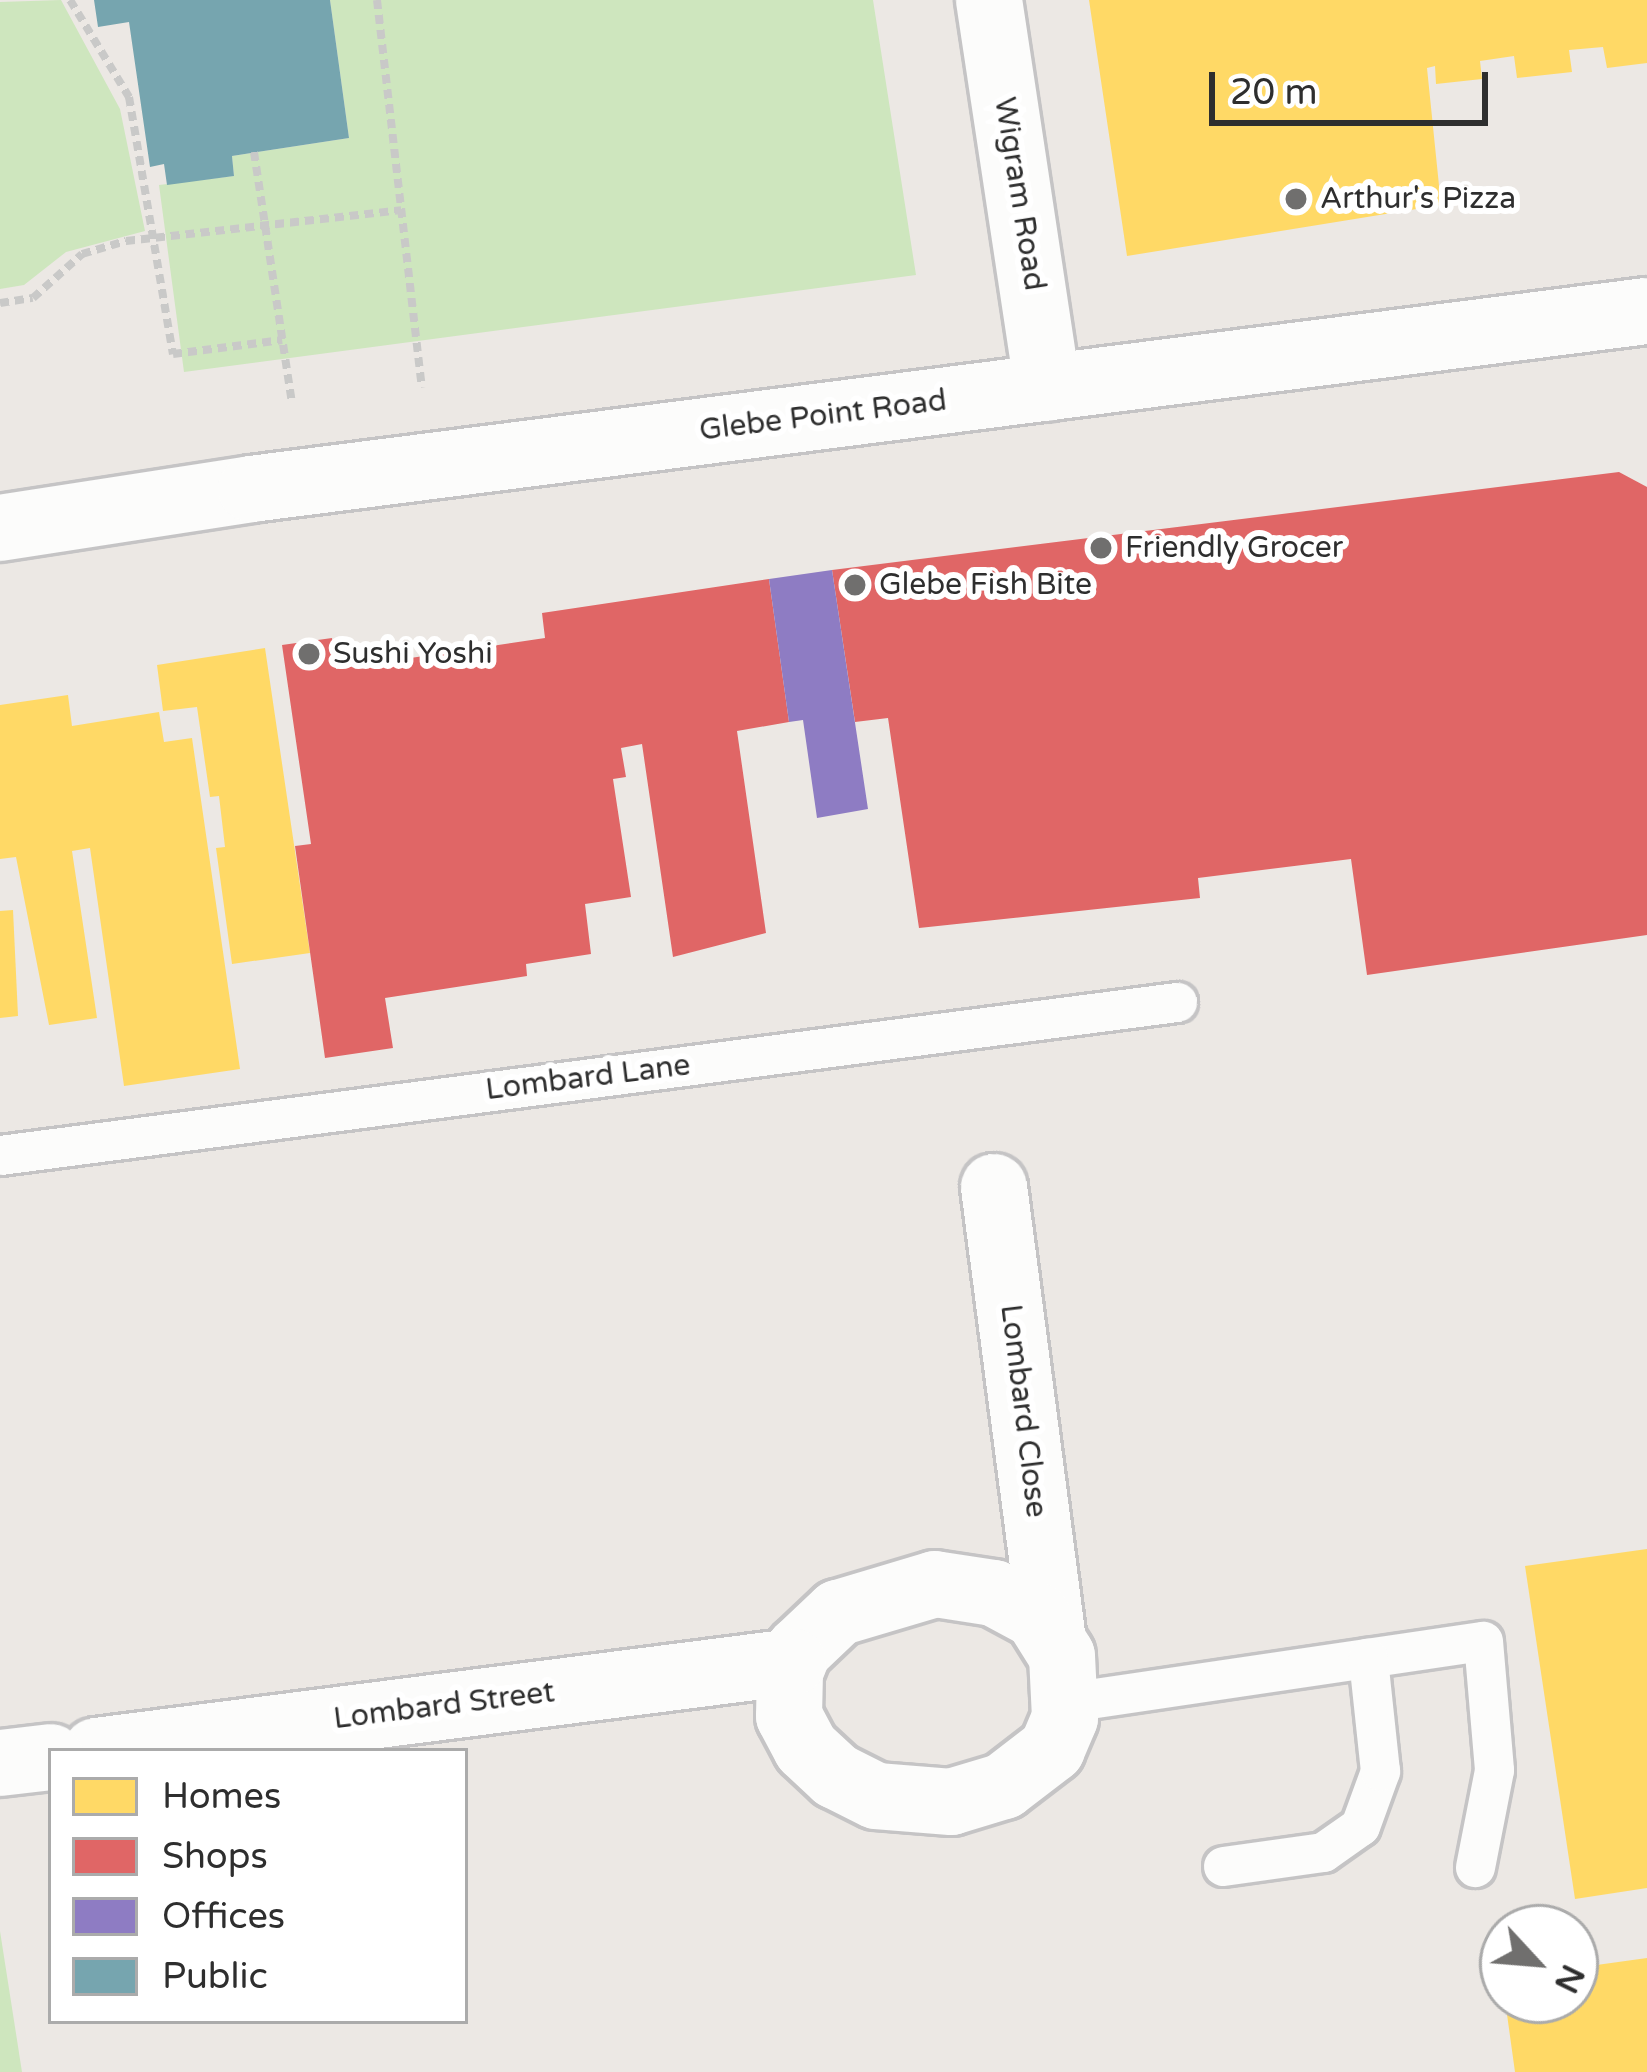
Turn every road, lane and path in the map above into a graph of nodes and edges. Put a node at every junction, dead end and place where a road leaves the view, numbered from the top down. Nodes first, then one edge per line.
1 (70, 0) edge
2 (377, 0) edge
3 (989, 0) edge
4 (254, 152) dead end
5 (401, 210) junction
6 (265, 226) junction
7 (158, 237) junction
8 (0, 302) edge
9 (1647, 311) edge
10 (416, 341) dead end
11 (1048, 388) junction
12 (0, 528) edge
13 (1177, 1002) dead end
14 (0, 1155) edge
15 (994, 1187) dead end
16 (1052, 1635) junction
17 (1367, 1658) junction
18 (793, 1662) junction
19 (1067, 1702) junction
20 (119, 1748) edge
21 (48, 1757) edge
22 (0, 1763) edge
23 (1223, 1866) dead end
24 (1474, 1867) dead end

1 - 7 path
2 - 5 path
3 - 11 street, Wigram Road
4 - 6 path
5 - 6 path
5 - 10 path
6 - 7 path
6 - 7 path
7 - 8 path
9 - 11 street, Glebe Point Road
11 - 12 street, Glebe Point Road
13 - 14 lane, Lombard Lane
15 - 16 street, Lombard Close
16 - 18 street
16 - 19 street, Lombard Close
17 - 19 lane
17 - 23 lane
17 - 24 lane
18 - 19 street
18 - 20 street, Lombard Street
21 - 22 street

